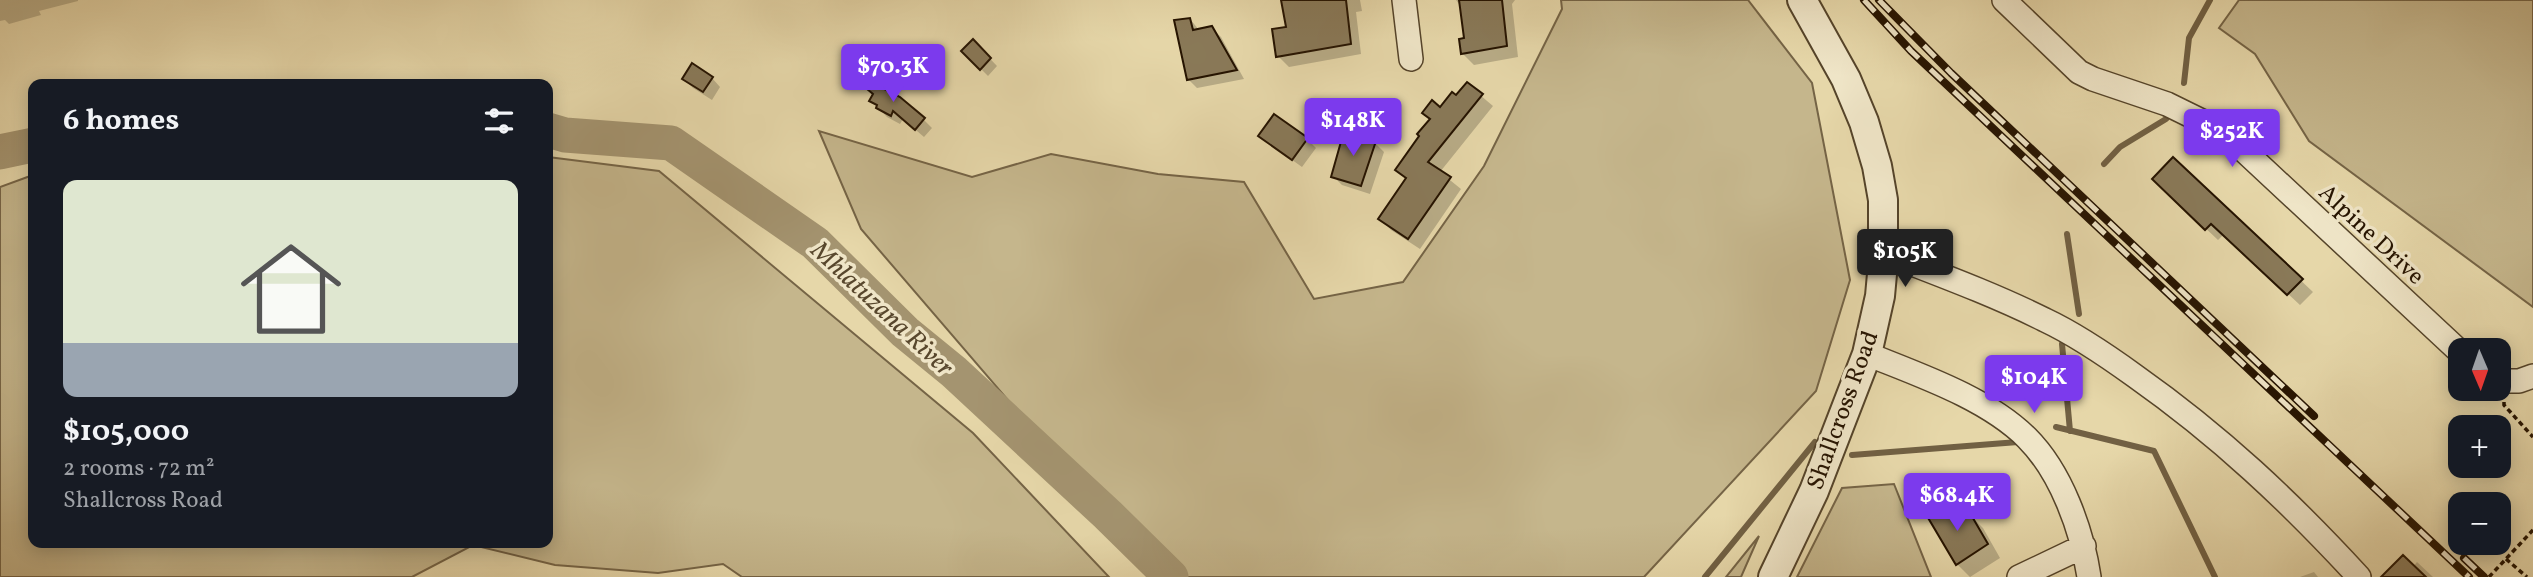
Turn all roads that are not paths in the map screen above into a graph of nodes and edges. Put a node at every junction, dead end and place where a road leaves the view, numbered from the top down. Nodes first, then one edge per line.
1 (1404, 0) edge
2 (1802, 0) edge
3 (2004, 0) edge
4 (1411, 59) dead end
5 (1884, 253) junction
6 (2448, 341) edge
7 (1867, 354) junction
8 (2533, 376) edge
9 (2511, 381) edge
10 (2084, 546) junction
11 (1773, 577) edge
12 (2018, 577) edge
13 (2089, 577) edge
14 (2359, 577) edge

1 - 4 street
2 - 5 street, Shallcross Road
3 - 6 street, Alpine Drive
5 - 7 street, Shallcross Road
5 - 14 street
7 - 10 street
7 - 11 street, Shallcross Road
8 - 9 street
10 - 12 street
10 - 13 street

